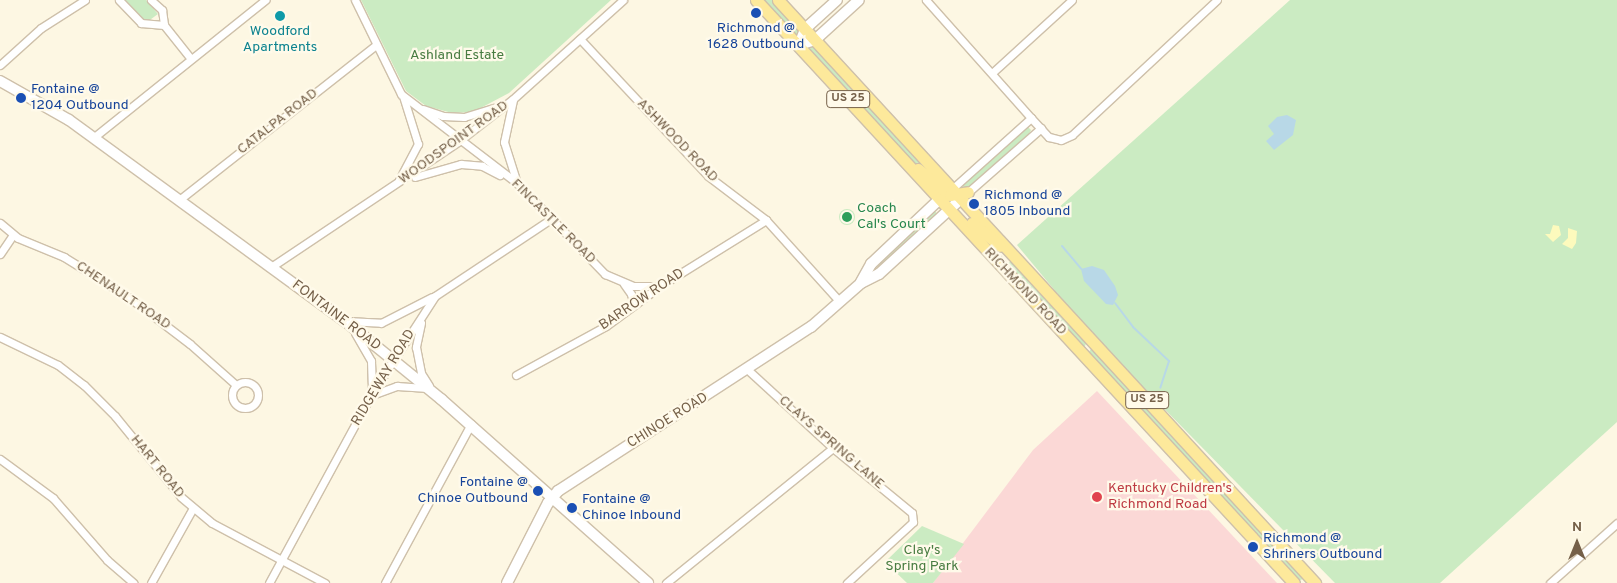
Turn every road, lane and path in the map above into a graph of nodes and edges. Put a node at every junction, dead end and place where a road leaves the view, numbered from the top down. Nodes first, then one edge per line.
1 (85, 0) edge
2 (119, 0) edge
3 (151, 0) edge
4 (265, 0) edge
5 (355, 0) edge
6 (624, 0) edge
7 (756, 0) edge
8 (778, 0) edge
9 (837, 0) edge
10 (860, 0) edge
11 (926, 0) edge
12 (1072, 0) edge
13 (1213, 1) edge
14 (162, 13) junction
15 (150, 25) junction
16 (164, 25) junction
17 (805, 29) junction
18 (580, 39) junction
19 (815, 40) junction
20 (376, 45) junction
21 (799, 45) junction
22 (191, 59) junction
23 (0, 65) edge
24 (992, 73) junction
25 (0, 81) edge
26 (402, 94) junction
27 (513, 99) junction
28 (416, 106) junction
29 (1031, 118) junction
30 (1041, 128) junction
31 (93, 138) junction
32 (459, 141) junction
33 (517, 183) junction
34 (394, 186) junction
35 (950, 199) junction
36 (179, 200) junction
37 (551, 219) junction
38 (766, 220) junction
39 (0, 223) edge
40 (13, 235) junction
41 (0, 254) edge
42 (271, 268) junction
43 (624, 283) junction
44 (861, 283) junction
45 (660, 286) junction
46 (434, 296) junction
47 (840, 302) junction
48 (634, 305) junction
49 (345, 321) junction
50 (0, 338) edge
51 (393, 360) junction
52 (748, 370) junction
53 (516, 375) dead end
54 (236, 385) dead end
55 (433, 392) junction
56 (371, 395) junction
57 (471, 424) junction
58 (833, 448) junction
59 (0, 459) edge
60 (552, 496) junction
61 (192, 508) junction
62 (1617, 523) edge
63 (281, 560) junction
64 (1313, 582) edge
65 (133, 583) edge
66 (151, 583) edge
67 (268, 583) edge
68 (325, 583) edge
69 (384, 583) edge
70 (507, 583) edge
71 (648, 583) edge
72 (666, 583) edge
73 (847, 583) edge
74 (1294, 583) edge
75 (1550, 583) edge

1 - 23 street
2 - 15 street
3 - 14 street
4 - 22 street
5 - 20 street, FINCASTLE ROAD
6 - 18 street, WOODSPOINT ROAD
7 - 21 main road, US 25
8 - 17 main road, RICHMOND ROAD / US 25
9 - 17 street
10 - 19 street
11 - 24 street
12 - 24 street
13 - 30 street
14 - 15 street
14 - 16 street
15 - 16 street
16 - 22 street
17 - 19 main road, RICHMOND ROAD / US 25
17 - 21 street
18 - 27 street, WOODSPOINT ROAD
18 - 38 street, ASHWOOD ROAD
19 - 21 street
19 - 35 main road, RICHMOND ROAD / US 25
20 - 26 street, FINCASTLE ROAD
20 - 36 street, CATALPA ROAD
21 - 35 main road, US 25
22 - 31 street
24 - 29 street
25 - 31 street, FONTAINE ROAD
26 - 28 street, FINCASTLE ROAD
26 - 34 street
27 - 28 street
27 - 32 street, WOODSPOINT ROAD
27 - 33 street
28 - 32 street, FINCASTLE ROAD
29 - 30 street
29 - 35 street
30 - 35 street
31 - 36 street, FONTAINE ROAD
32 - 33 street, FINCASTLE ROAD
32 - 34 street, WOODSPOINT ROAD
33 - 34 street
33 - 37 street, FINCASTLE ROAD
34 - 42 street, WOODSPOINT ROAD
35 - 44 street, CHINOE ROAD
35 - 44 street, CHINOE ROAD
35 - 64 main road, RICHMOND ROAD / US 25
35 - 74 main road, RICHMOND ROAD / US 25
36 - 42 street, FONTAINE ROAD
37 - 43 street, FINCASTLE ROAD
37 - 46 street, RIDGEWAY ROAD
38 - 45 street, BARROW ROAD
38 - 47 street, ASHWOOD ROAD
39 - 40 street, CHENAULT ROAD
40 - 41 street
40 - 54 street, CHENAULT ROAD
42 - 49 street, FONTAINE ROAD
43 - 45 street, FINCASTLE ROAD
43 - 48 street
44 - 47 street, CHINOE ROAD
45 - 48 street, BARROW ROAD
46 - 49 street
46 - 51 street, RIDGEWAY ROAD
46 - 55 street
47 - 52 street, CHINOE ROAD
48 - 53 street, BARROW ROAD
49 - 51 street, FONTAINE ROAD
49 - 56 street
50 - 61 street, HART ROAD
51 - 55 street, FONTAINE ROAD
51 - 56 street, RIDGEWAY ROAD
52 - 58 street, CLAYS SPRING LANE
52 - 60 street, CHINOE ROAD
55 - 56 street
55 - 57 street, FONTAINE ROAD
56 - 63 street, RIDGEWAY ROAD
57 - 60 street, FONTAINE ROAD
57 - 69 street
58 - 72 street
58 - 73 street, CLAYS SPRING LANE
59 - 65 street
60 - 70 street, CHINOE ROAD
60 - 71 street, FONTAINE ROAD
61 - 63 street, HART ROAD
61 - 66 street
62 - 75 street
63 - 67 street, RIDGEWAY ROAD
63 - 68 street, HART ROAD

